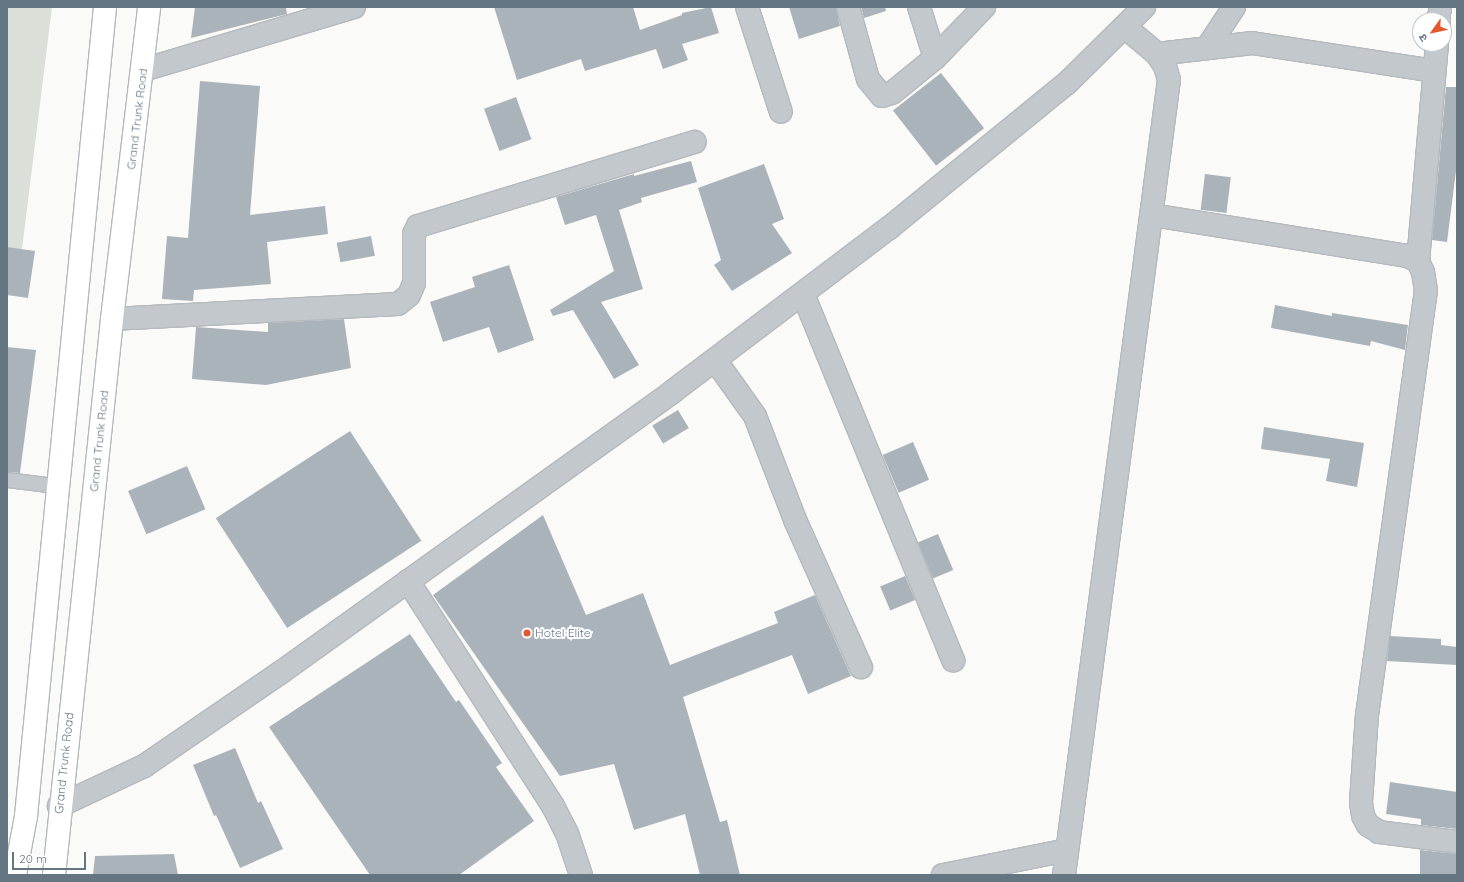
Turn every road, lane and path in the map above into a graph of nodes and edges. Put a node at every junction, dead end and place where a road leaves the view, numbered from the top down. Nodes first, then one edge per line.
1 (105, 7) edge
2 (149, 7) edge
3 (354, 7) edge
4 (747, 7) edge
5 (848, 7) edge
6 (919, 7) edge
7 (984, 7) edge
8 (1144, 7) edge
9 (1234, 7) edge
10 (1126, 28) junction
11 (1207, 48) junction
12 (1436, 52) edge
13 (1157, 54) junction
14 (935, 58) junction
15 (143, 70) junction
16 (1434, 71) junction
17 (781, 112) dead end
18 (695, 142) dead end
19 (1152, 216) junction
20 (1418, 261) junction
21 (803, 294) junction
22 (112, 319) junction
23 (715, 360) junction
24 (7, 480) edge
25 (56, 486) junction
26 (408, 581) junction
27 (954, 660) dead end
28 (861, 667) dead end
29 (60, 806) junction
30 (1457, 842) edge
31 (1067, 850) junction
32 (15, 875) edge
33 (54, 875) edge
34 (581, 875) edge
35 (943, 875) edge
36 (1064, 875) edge

1 - 25 highway
2 - 15 highway, Grand Trunk Road
3 - 15 street
4 - 17 street
5 - 14 street
6 - 14 street
7 - 14 street
8 - 10 street
9 - 11 street
10 - 13 street
10 - 21 street
11 - 13 street
11 - 16 street
12 - 16 street
13 - 19 street
15 - 22 highway, Grand Trunk Road
16 - 20 street
18 - 22 street
19 - 20 street
19 - 31 street
20 - 30 street
21 - 23 street
21 - 27 street
22 - 29 highway, Grand Trunk Road
23 - 26 street
23 - 28 street
24 - 25 lane
25 - 32 highway
26 - 29 street
26 - 34 street
29 - 33 highway, Grand Trunk Road
31 - 35 street
31 - 36 street

